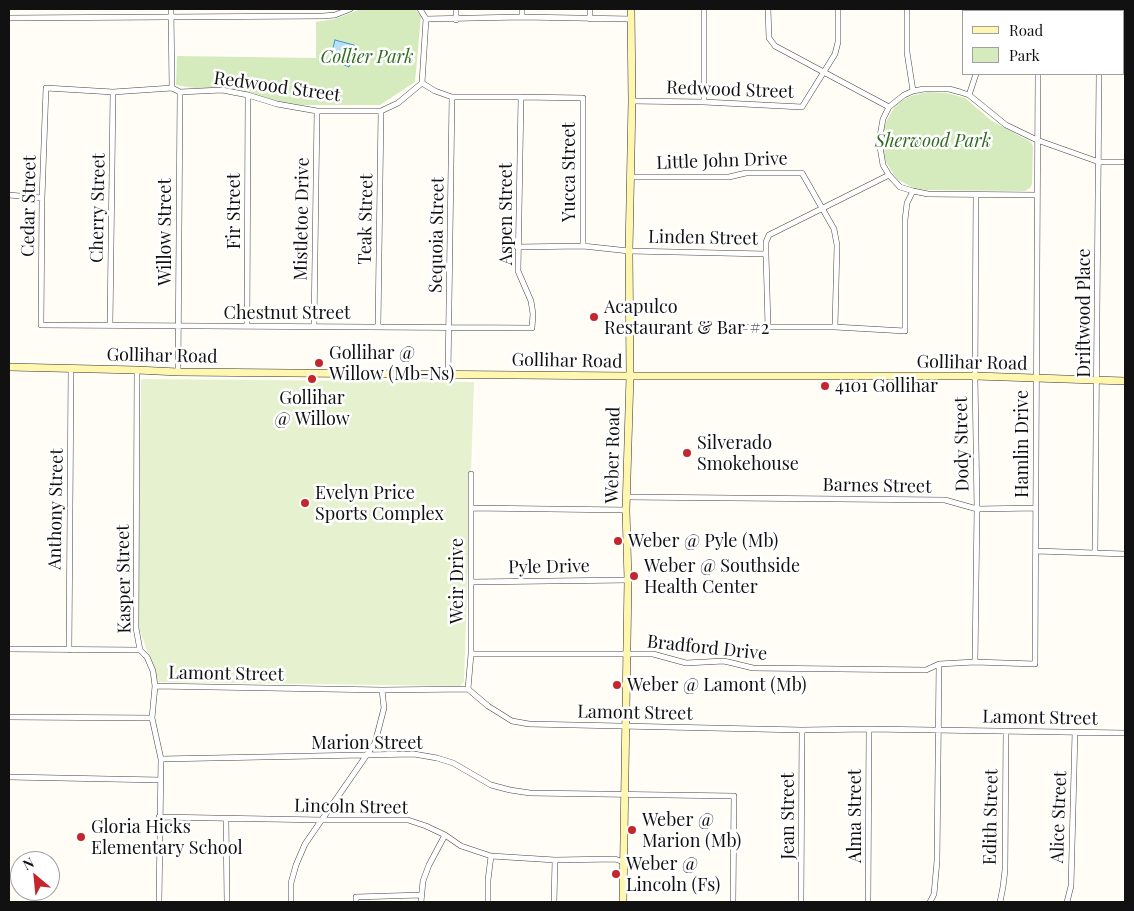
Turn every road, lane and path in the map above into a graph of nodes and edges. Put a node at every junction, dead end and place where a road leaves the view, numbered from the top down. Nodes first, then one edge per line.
1 (171, 9) edge
2 (323, 9) edge
3 (350, 9) edge
4 (420, 9) edge
5 (456, 9) edge
6 (522, 9) edge
7 (590, 9) edge
8 (631, 9) edge
9 (704, 9) edge
10 (768, 9) edge
11 (838, 9) edge
12 (907, 9) edge
13 (171, 16) junction
14 (323, 16) junction
15 (522, 17) junction
16 (9, 18) edge
17 (631, 18) junction
18 (590, 19) junction
19 (426, 20) junction
20 (456, 20) junction
21 (823, 72) junction
22 (976, 75) edge
23 (1038, 75) edge
24 (1099, 75) edge
25 (422, 83) junction
26 (172, 88) junction
27 (913, 91) junction
28 (113, 92) junction
29 (180, 92) junction
30 (248, 95) junction
31 (969, 95) junction
32 (452, 96) junction
33 (521, 97) junction
34 (632, 101) junction
35 (704, 102) junction
36 (889, 107) junction
37 (317, 111) junction
38 (380, 111) junction
39 (1037, 140) junction
40 (1098, 162) junction
41 (1125, 162) edge
42 (888, 175) junction
43 (630, 177) junction
44 (913, 191) junction
45 (9, 195) edge
46 (976, 195) junction
47 (1036, 195) junction
48 (42, 198) junction
49 (821, 208) junction
50 (583, 246) junction
51 (517, 247) junction
52 (629, 251) junction
53 (766, 254) junction
54 (41, 325) joint
55 (110, 325) junction
56 (178, 326) junction
57 (247, 326) junction
58 (378, 326) junction
59 (314, 327) junction
60 (768, 327) junction
61 (835, 327) junction
62 (449, 328) junction
63 (532, 328) joint
64 (722, 328) dead end
65 (9, 367) edge
66 (71, 369) junction
67 (137, 370) junction
68 (178, 372) junction
69 (448, 374) junction
70 (630, 376) junction
71 (975, 376) junction
72 (1036, 379) junction
73 (1097, 379) junction
74 (1125, 381) edge
75 (471, 474) dead end
76 (627, 497) junction
77 (471, 508) junction
78 (1036, 508) junction
79 (977, 509) junction
80 (626, 510) junction
81 (1036, 551) junction
82 (1095, 553) junction
83 (1125, 554) edge
84 (628, 580) junction
85 (471, 582) junction
86 (9, 650) edge
87 (68, 650) junction
88 (140, 650) junction
89 (471, 654) junction
90 (627, 655) junction
91 (975, 662) junction
92 (939, 664) junction
93 (1035, 664) joint
94 (155, 686) junction
95 (468, 689) junction
96 (382, 690) junction
97 (9, 717) edge
98 (152, 718) junction
99 (625, 727) junction
100 (870, 729) junction
101 (802, 730) junction
102 (939, 731) junction
103 (1006, 731) junction
104 (1075, 732) junction
105 (1125, 733) edge
106 (365, 755) junction
107 (161, 759) junction
108 (9, 777) edge
109 (160, 780) junction
110 (625, 794) junction
111 (159, 817) junction
112 (226, 819) junction
113 (322, 820) junction
114 (445, 836) junction
115 (491, 856) junction
116 (555, 860) junction
117 (623, 862) junction
118 (664, 866) dead end
119 (421, 895) junction
120 (159, 902) edge
121 (227, 902) edge
122 (291, 902) edge
123 (356, 902) edge
124 (421, 902) edge
125 (488, 902) edge
126 (554, 902) edge
127 (623, 902) edge
128 (733, 902) edge
129 (801, 902) edge
130 (868, 902) edge
131 (930, 902) edge
132 (1000, 902) edge
133 (1067, 902) edge

1 - 13 street
2 - 14 street
3 - 14 street
4 - 19 street
5 - 20 street
6 - 15 street
7 - 18 street
8 - 17 main road, Weber Road
9 - 35 street
10 - 21 street
11 - 21 street
12 - 27 street
13 - 14 street
13 - 16 street
13 - 26 street
15 - 18 street
15 - 20 street
17 - 18 street
17 - 34 main road, Weber Road
19 - 20 street
19 - 25 street
21 - 35 street, Redwood Street
21 - 36 street
22 - 31 street
23 - 39 street, Hamlin Drive
24 - 40 street, Driftwood Place
25 - 32 street
25 - 38 street, Redwood Street
26 - 28 street
26 - 29 street, Redwood Street
27 - 31 street
27 - 36 street
28 - 48 street, Cedar Street
28 - 55 street, Cherry Street
29 - 30 street, Redwood Street
29 - 56 street, Willow Street
30 - 37 street, Redwood Street
30 - 57 street, Fir Street
31 - 39 street
32 - 33 street
32 - 62 street, Sequoia Street
33 - 50 street, Yucca Street
33 - 51 street, Aspen Street
34 - 35 street, Redwood Street
34 - 43 main road, Weber Road
36 - 42 street
37 - 38 street, Redwood Street
37 - 59 street, Mistletoe Drive
38 - 58 street, Teak Street
39 - 40 street
39 - 47 street, Hamlin Drive
40 - 41 street
40 - 73 street, Driftwood Place
42 - 44 street
42 - 49 street, Linden Street
43 - 49 street, Little John Drive
43 - 52 main road, Weber Road
44 - 46 street
44 - 61 street
45 - 48 street
46 - 47 street
46 - 71 street, Dody Street
47 - 72 street, Hamlin Drive
48 - 54 street, Cedar Street
49 - 53 street, Linden Street
49 - 61 street, Little John Drive
50 - 51 street, Linden Street
50 - 52 street, Linden Street
51 - 63 street, Aspen Street
52 - 53 street, Linden Street
52 - 70 main road, Weber Road
53 - 60 street
54 - 55 street, Chestnut Street
55 - 56 street, Chestnut Street
56 - 57 street, Chestnut Street
56 - 68 street, Willow Street
57 - 59 street, Chestnut Street
58 - 59 street, Chestnut Street
58 - 62 street, Chestnut Street
60 - 61 street
60 - 64 street
62 - 63 street, Chestnut Street
62 - 69 street, Sequoia Street
65 - 66 main road, Gollihar Road
66 - 67 main road, Gollihar Road
66 - 87 street, Anthony Street
67 - 68 main road, Gollihar Road
67 - 88 street, Kasper Street
68 - 69 main road, Gollihar Road
69 - 70 main road, Gollihar Road
70 - 71 main road, Gollihar Road
70 - 76 main road, Weber Road
71 - 72 main road, Gollihar Road
71 - 79 street, Dody Street
72 - 73 main road, Gollihar Road
72 - 78 street, Hamlin Drive
73 - 74 main road, Gollihar Road
73 - 82 street, Driftwood Place
75 - 77 street, Weir Drive
76 - 79 street, Barnes Street
76 - 80 main road, Weber Road
77 - 80 street
77 - 85 street, Weir Drive
78 - 79 street, Barnes Street
78 - 81 street, Hamlin Drive
79 - 91 street, Dody Street
80 - 84 main road, Weber Road
81 - 82 street
81 - 93 street, Hamlin Drive
82 - 83 street
84 - 85 street, Pyle Drive
84 - 90 main road, Weber Road
85 - 89 street, Weir Drive
86 - 87 street
87 - 88 street
88 - 94 street, Kasper Street
89 - 90 street, Bradford Drive
89 - 95 street, Weir Drive
90 - 92 street, Bradford Drive
90 - 99 main road, Weber Road
91 - 92 street, Bradford Drive
91 - 93 street, Bradford Drive
92 - 102 street
94 - 96 street, Lamont Street
94 - 98 street, Kasper Street
95 - 96 street, Lamont Street
95 - 99 street, Lamont Street
96 - 106 street
97 - 98 street
98 - 107 street, Kasper Street
99 - 101 street, Lamont Street
99 - 110 main road, Weber Road
100 - 101 street, Lamont Street
100 - 102 street, Lamont Street
100 - 130 street, Alma Street
101 - 129 street, Jean Street
102 - 103 street, Lamont Street
102 - 131 street
103 - 104 street, Lamont Street
103 - 132 street, Edith Street
104 - 105 street, Lamont Street
104 - 133 street, Alice Street
106 - 107 street, Marion Street
106 - 110 street, Marion Street
106 - 113 street
107 - 109 street, Kasper Street
108 - 109 street
109 - 111 street, Kasper Street
110 - 117 main road, Weber Road
110 - 128 street, Marion Street
111 - 112 street, Lincoln Street
111 - 120 street, Kasper Street
112 - 113 street, Lincoln Street
112 - 121 street
113 - 114 street, Lincoln Street
113 - 122 street
114 - 115 street, Lincoln Street
114 - 119 street
115 - 116 street, Lincoln Street
115 - 125 street
116 - 117 street, Lincoln Street
116 - 126 street
117 - 118 street, Lincoln Street
117 - 127 main road, Weber Road
119 - 123 street
119 - 124 street

